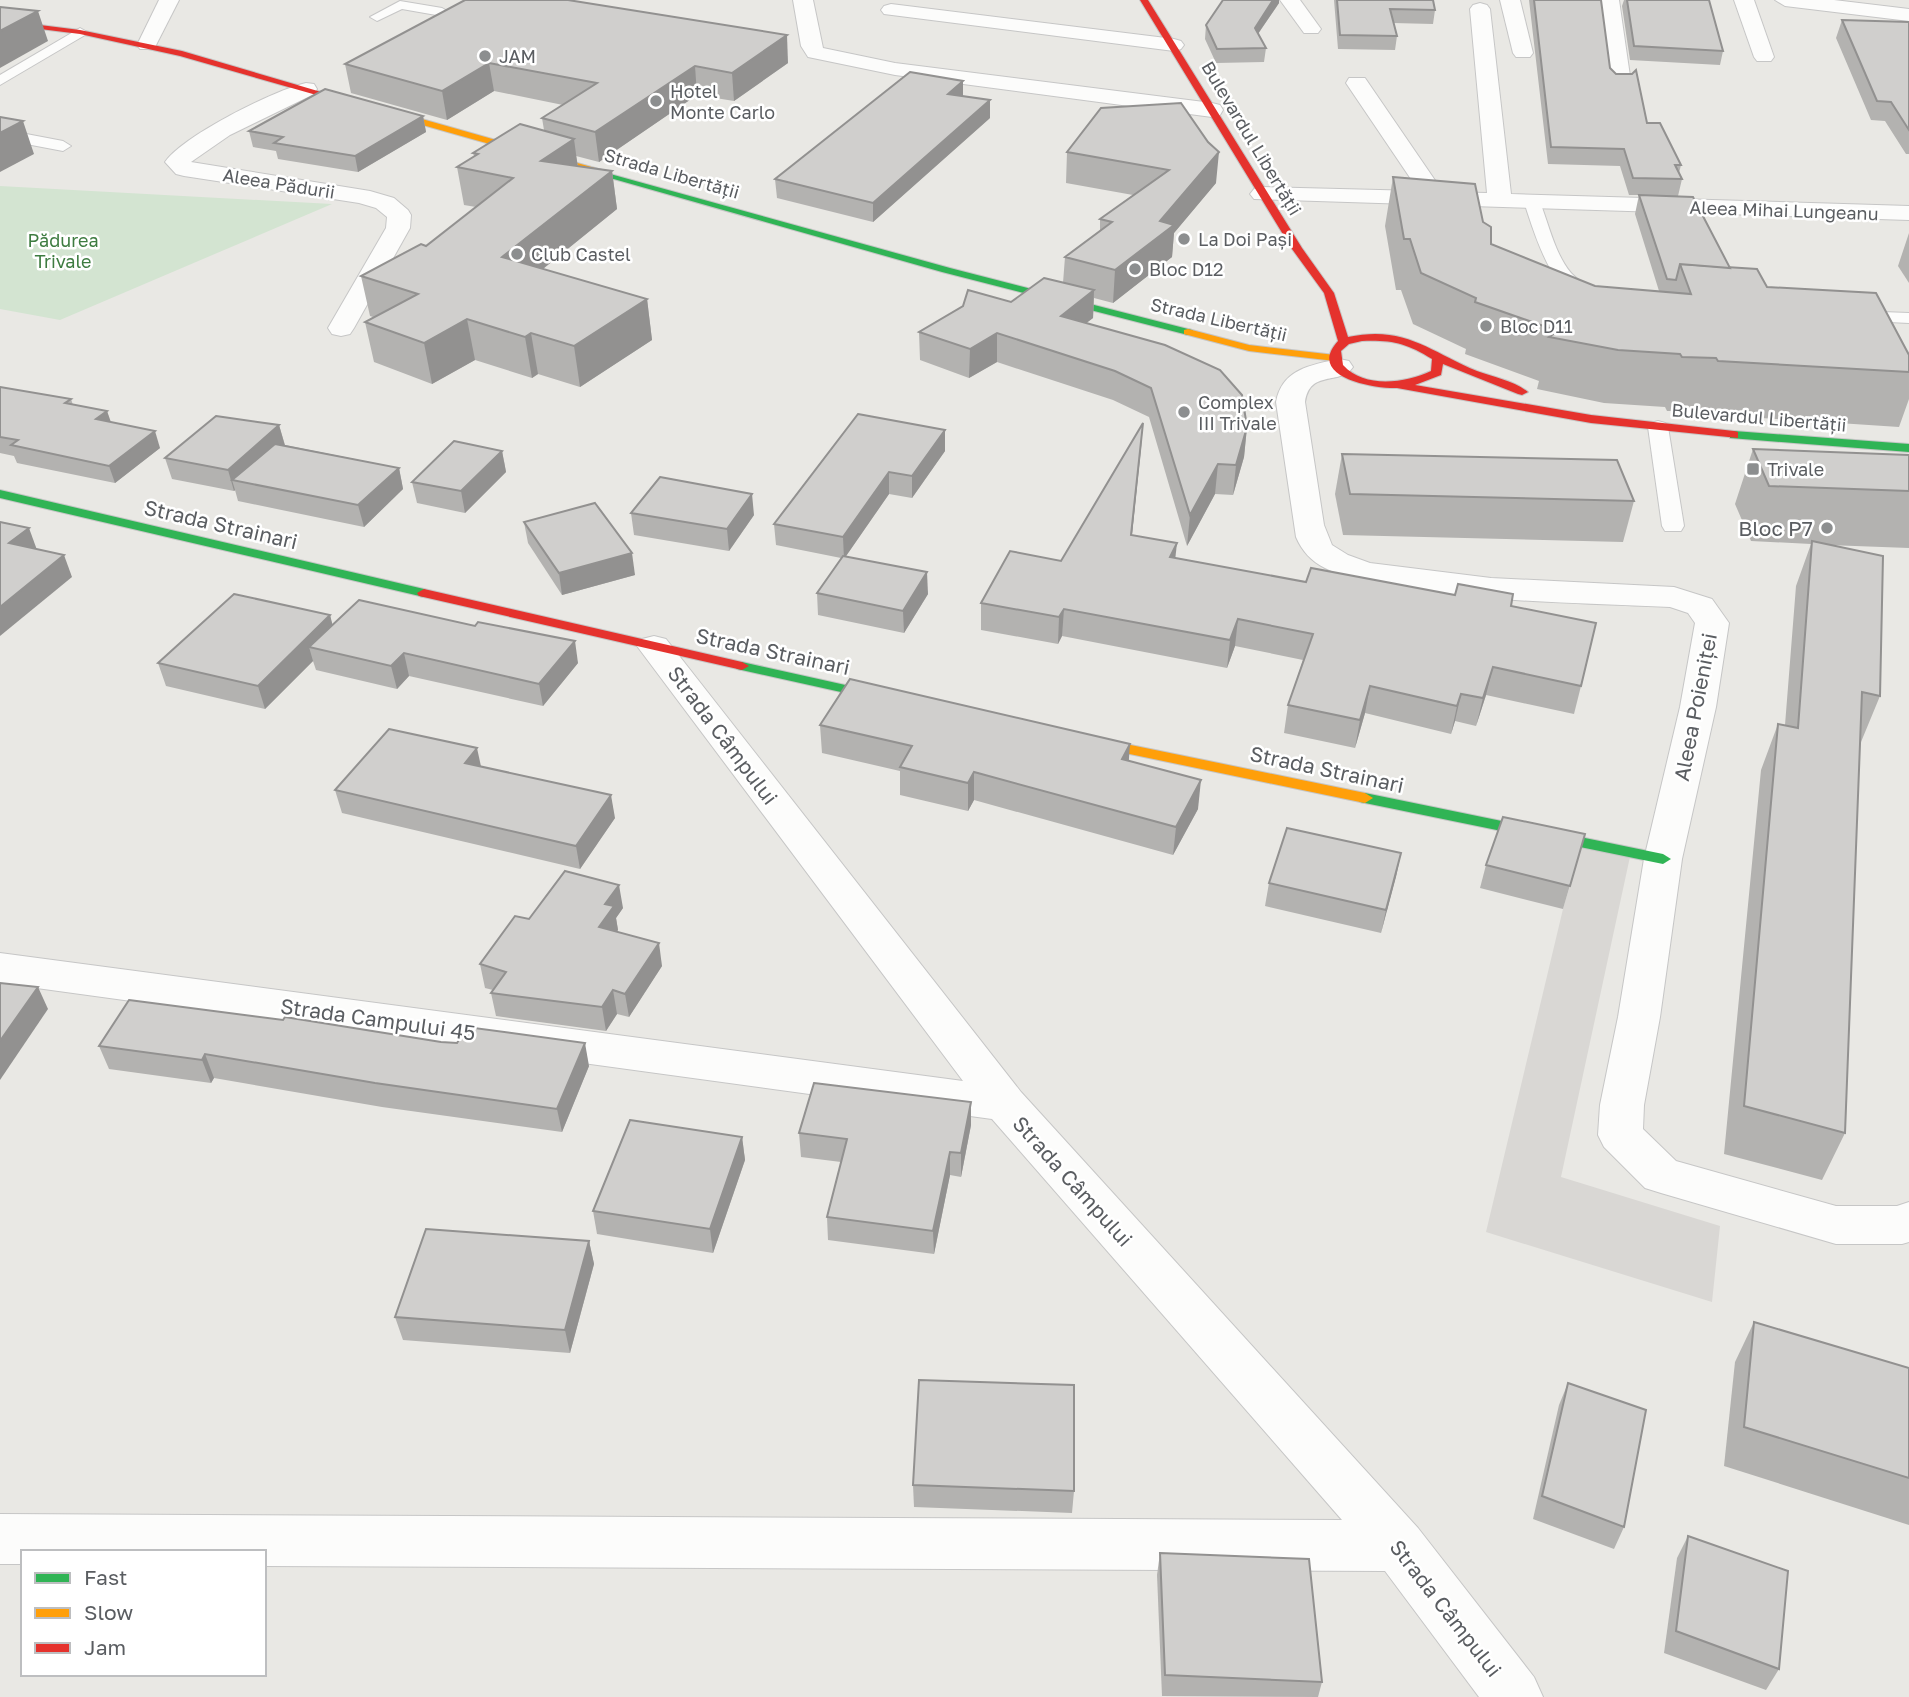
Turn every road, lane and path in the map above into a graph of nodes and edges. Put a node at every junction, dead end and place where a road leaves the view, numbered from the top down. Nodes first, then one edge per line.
1 (169, 0) edge
2 (803, 0) edge
3 (1144, 0) edge
4 (1290, 0) edge
5 (1510, 0) edge
6 (1609, 0) edge
7 (1744, 0) edge
8 (1786, 0) edge
9 (1480, 9) dead end
10 (891, 10) dead end
11 (442, 12) edge
12 (1909, 15) edge
13 (377, 17) dead end
14 (0, 22) edge
15 (1311, 29) dead end
16 (80, 32) junction
17 (147, 45) junction
18 (1174, 45) junction
19 (1523, 53) dead end
20 (1764, 57) dead end
21 (0, 81) edge
22 (1357, 83) dead end
23 (1620, 83) edge
24 (306, 89) junction
25 (1212, 110) junction
26 (0, 134) edge
27 (63, 146) dead end
28 (1262, 194) junction
29 (1436, 199) junction
30 (1500, 201) junction
31 (1532, 202) junction
32 (1909, 213) edge
33 (1329, 293) junction
34 (1602, 301) edge
35 (1349, 307) dead end
36 (1840, 316) edge
37 (1909, 318) edge
38 (1370, 321) dead end
39 (341, 328) dead end
40 (1402, 338) junction
41 (1339, 356) junction
42 (1438, 358) junction
43 (1402, 386) junction
44 (1605, 420) junction
45 (1658, 427) junction
46 (1909, 448) edge
47 (4, 499) edge
48 (1673, 526) dead end
49 (654, 646) junction
50 (912, 703) edge
51 (1058, 734) edge
52 (1664, 859) junction
53 (0, 968) edge
54 (1005, 1104) junction
55 (1909, 1221) edge
56 (0, 1539) edge
57 (1399, 1546) junction
58 (1514, 1697) edge

1 - 17 street
2 - 25 street
3 - 18 street, Bulevardul Libertății
4 - 15 street
5 - 19 street
6 - 23 street
7 - 20 street
8 - 12 street
9 - 30 street
10 - 18 street
11 - 13 lane
14 - 16 street, Strada Libertății
16 - 17 street, Strada Libertății
16 - 21 lane
17 - 24 street, Strada Libertății
18 - 25 street, Bulevardul Libertății
22 - 29 street
24 - 39 street, Aleea Pădurii
24 - 41 street, Strada Libertății
25 - 28 street, Bulevardul Libertății
26 - 27 lane
28 - 29 street, Aleea Mihai Lungeanu
28 - 33 street, Bulevardul Libertății
29 - 30 street, Aleea Mihai Lungeanu
30 - 31 street, Aleea Mihai Lungeanu
31 - 32 street, Aleea Mihai Lungeanu
31 - 34 lane
33 - 35 street, Bulevardul Libertății
33 - 41 street, Bulevardul Libertății
36 - 37 lane
38 - 40 street
40 - 41 street
40 - 42 street, Bulevardul Libertății
41 - 43 street, Bulevardul Libertății
41 - 52 street, Aleea Poieniței
42 - 43 street
42 - 44 street, Bulevardul Libertății
43 - 44 street, Bulevardul Libertății
44 - 45 street, Bulevardul Libertății
45 - 46 street, Bulevardul Libertății
45 - 48 lane
47 - 49 street, Strada Strainari
49 - 50 street, Strada Strainari
49 - 54 street, Strada Câmpului
51 - 52 street, Strada Strainari
52 - 55 street, Aleea Poieniței
53 - 54 street, Strada Campului 45
54 - 57 street, Strada Câmpului
56 - 57 street
57 - 58 street, Strada Câmpului

